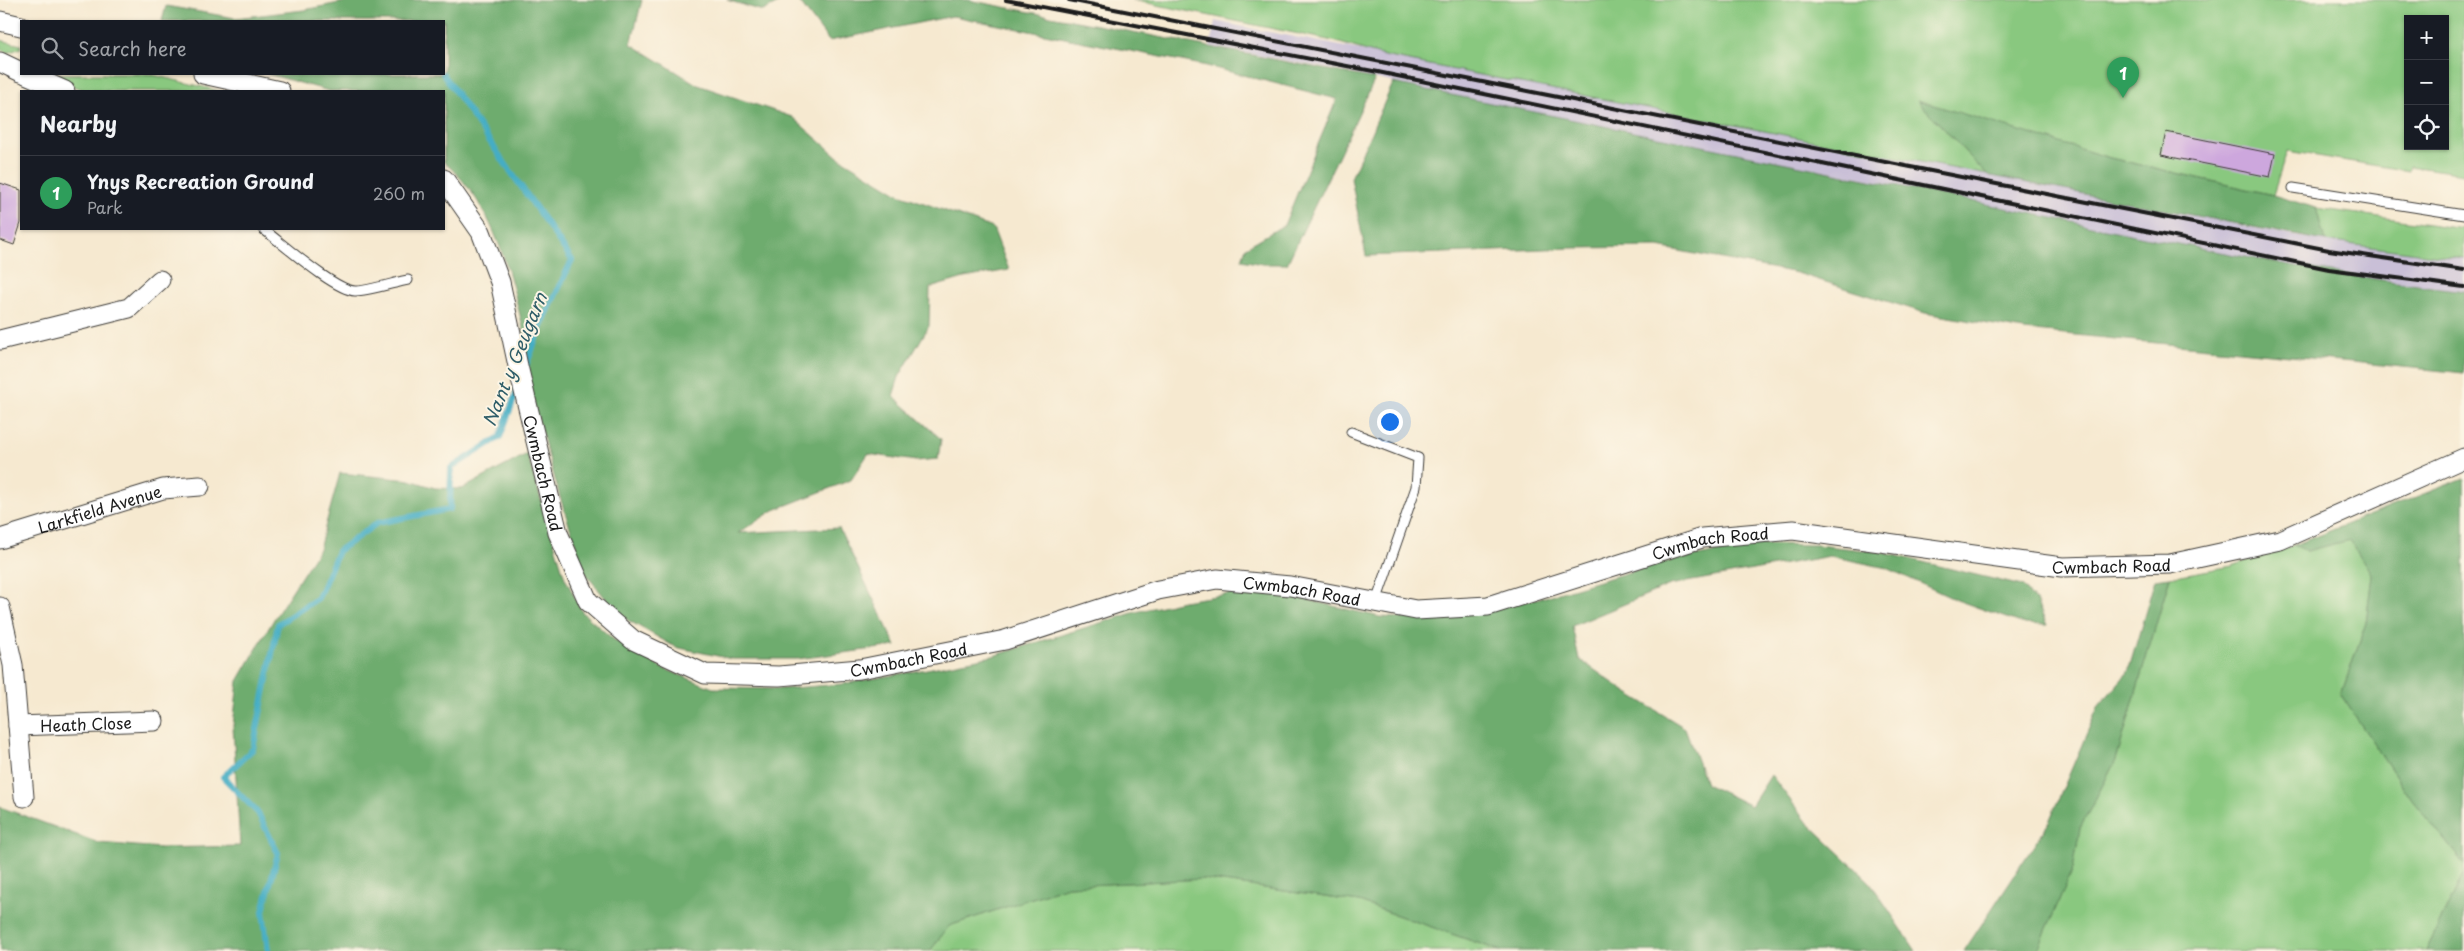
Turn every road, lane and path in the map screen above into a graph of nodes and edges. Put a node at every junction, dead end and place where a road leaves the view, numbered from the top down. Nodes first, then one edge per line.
1 (0, 21) edge
2 (20, 26) edge
3 (0, 62) edge
4 (20, 72) edge
5 (28, 75) edge
6 (208, 75) edge
7 (63, 90) edge
8 (275, 90) edge
9 (445, 180) edge
10 (2293, 188) dead end
11 (2464, 215) edge
12 (264, 230) edge
13 (160, 280) dead end
14 (408, 280) dead end
15 (0, 340) edge
16 (1351, 432) dead end
17 (2464, 458) edge
18 (200, 486) dead end
19 (0, 539) edge
20 (1376, 602) junction
21 (0, 607) edge
22 (154, 721) dead end
23 (18, 726) junction
24 (24, 797) dead end

1 - 2 street
3 - 4 street
5 - 7 street
6 - 8 street
9 - 20 street, Cwmbach Road
10 - 11 lane
12 - 14 lane
13 - 15 street
16 - 20 lane
17 - 20 street, Cwmbach Road
18 - 19 street, Larkfield Avenue
21 - 23 street
22 - 23 street, Heath Close
23 - 24 street

